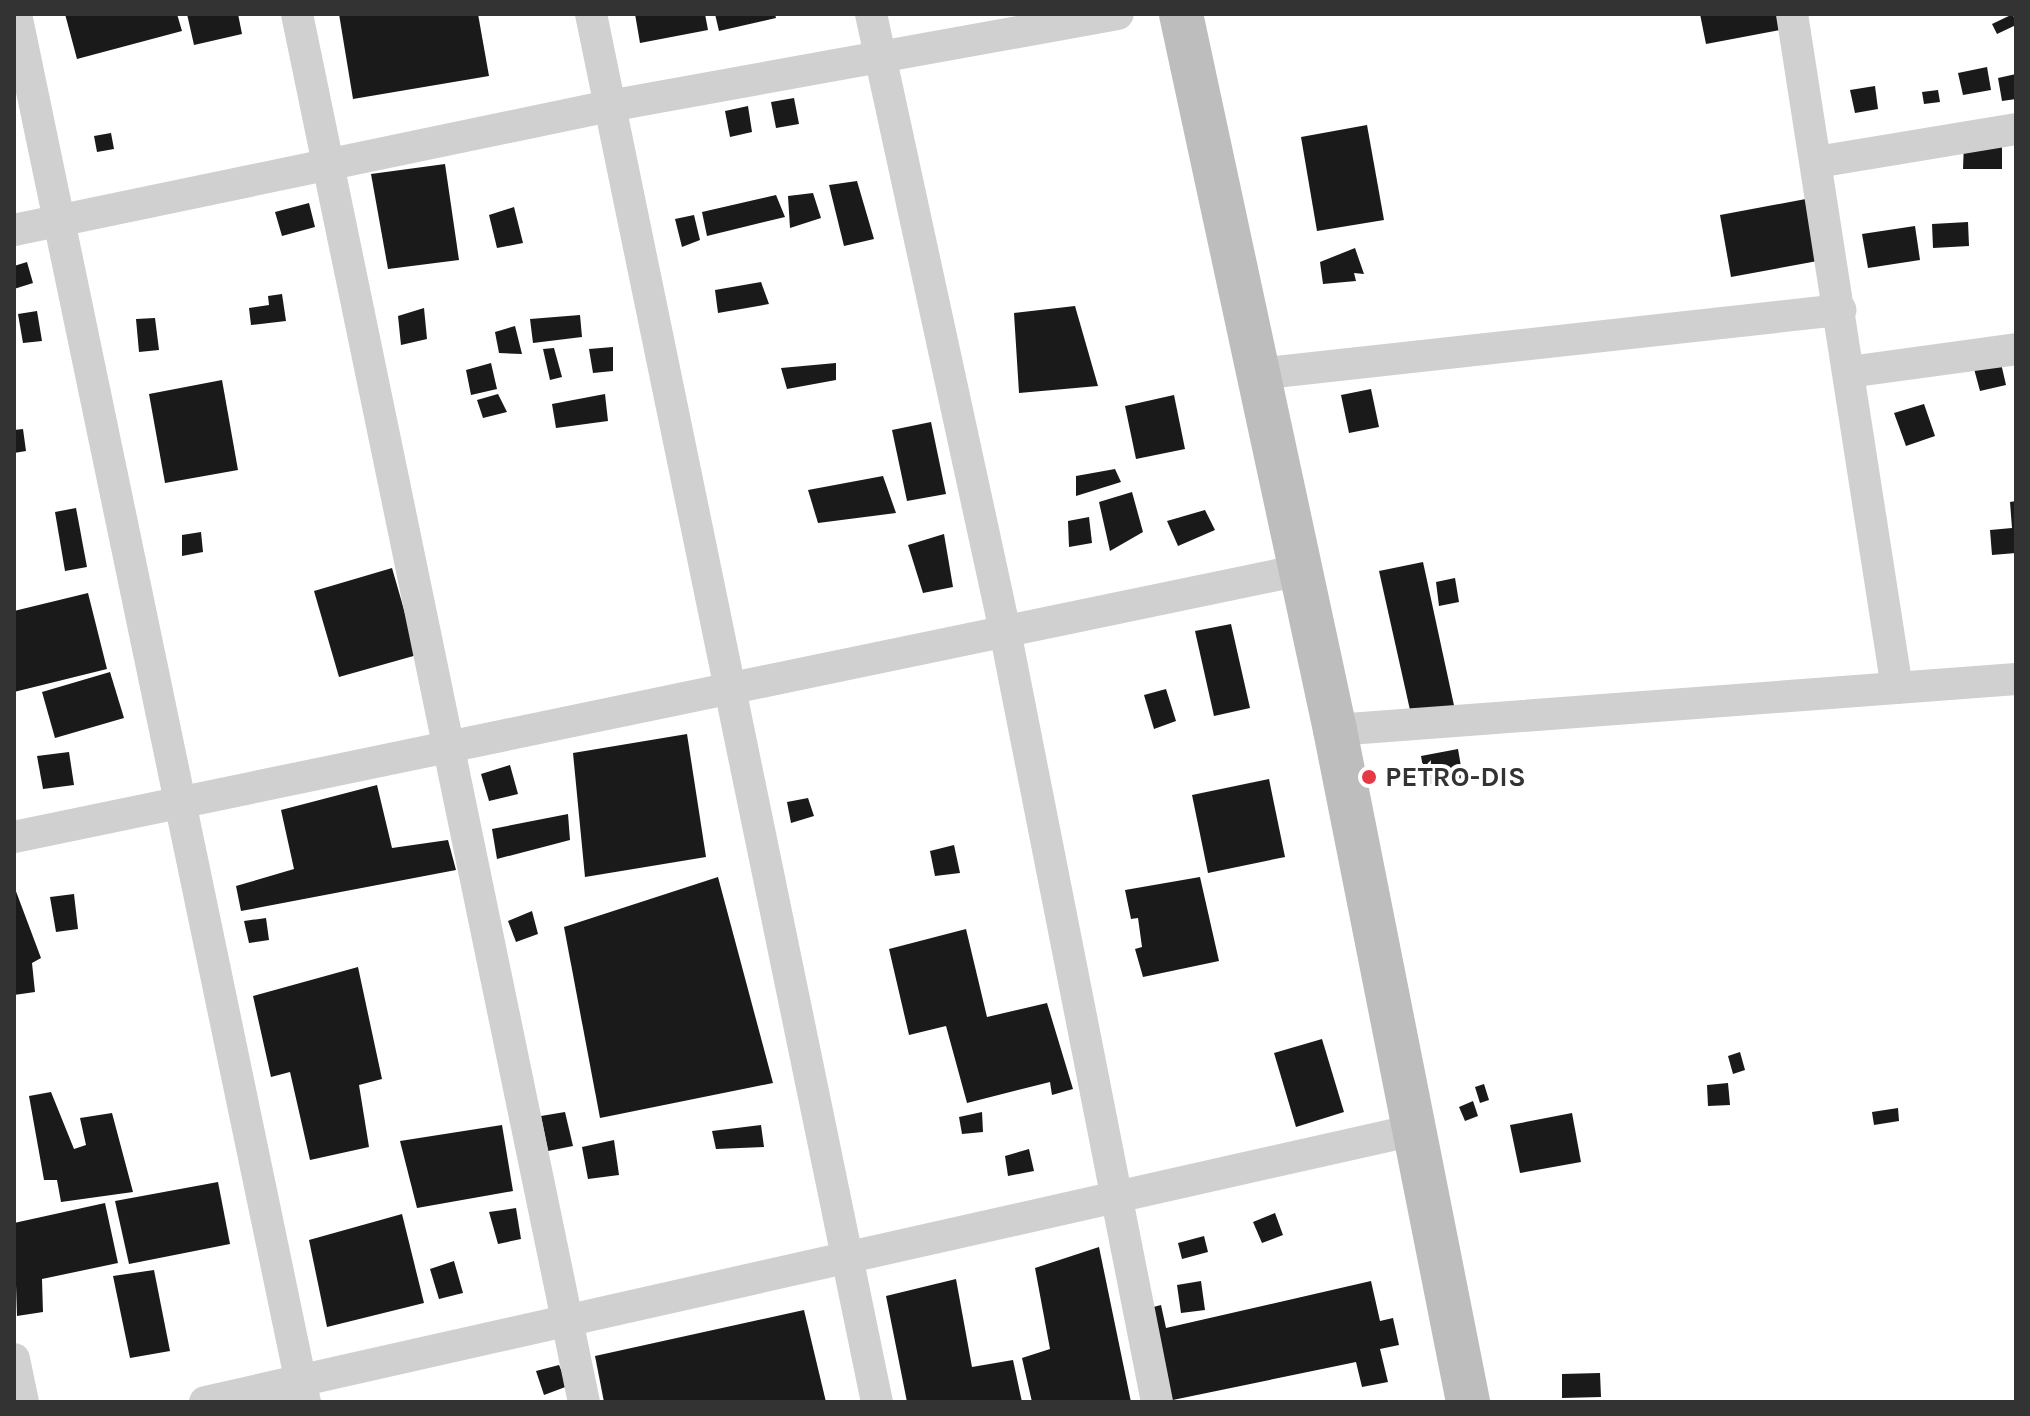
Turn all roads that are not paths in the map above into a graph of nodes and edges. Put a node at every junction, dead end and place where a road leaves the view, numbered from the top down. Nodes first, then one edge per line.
1 (16, 14) edge
2 (297, 14) edge
3 (591, 14) edge
4 (871, 14) edge
5 (1118, 14) edge
6 (1181, 14) edge
7 (1792, 14) edge
8 (880, 55) junction
9 (609, 106) junction
10 (2016, 129) edge
11 (1817, 162) junction
12 (331, 167) junction
13 (60, 221) junction
14 (14, 230) edge
15 (1840, 310) junction
16 (2016, 349) edge
17 (1849, 372) junction
18 (1258, 374) junction
19 (1301, 570) junction
20 (1005, 631) junction
21 (2016, 679) edge
22 (730, 688) junction
23 (1897, 688) junction
24 (1335, 730) junction
25 (447, 744) junction
26 (180, 802) junction
27 (14, 837) edge
28 (1414, 1130) junction
29 (1117, 1200) junction
30 (848, 1260) junction
31 (567, 1322) junction
32 (14, 1359) edge
33 (303, 1392) edge
34 (23, 1402) edge
35 (205, 1402) edge
36 (584, 1402) edge
37 (877, 1402) edge
38 (1157, 1402) edge
39 (1468, 1402) edge

1 - 13 street
2 - 12 street
3 - 9 street
4 - 8 street
5 - 8 street
6 - 18 street
7 - 11 street
8 - 9 street
8 - 20 street
9 - 12 street
9 - 22 street
10 - 11 street
11 - 15 street
12 - 13 street
12 - 25 street
13 - 14 street
13 - 26 street
15 - 17 street
15 - 18 street
16 - 17 street
17 - 23 street
18 - 19 street
19 - 20 street
19 - 24 street
20 - 22 street
20 - 29 street
21 - 23 street
22 - 25 street
22 - 30 street
23 - 24 street
24 - 28 street
25 - 26 street
25 - 31 street
26 - 27 street
26 - 33 street
28 - 29 street
28 - 39 street
29 - 30 street
29 - 38 street
30 - 31 street
30 - 37 street
31 - 33 street
31 - 36 street
32 - 34 street
33 - 35 street

